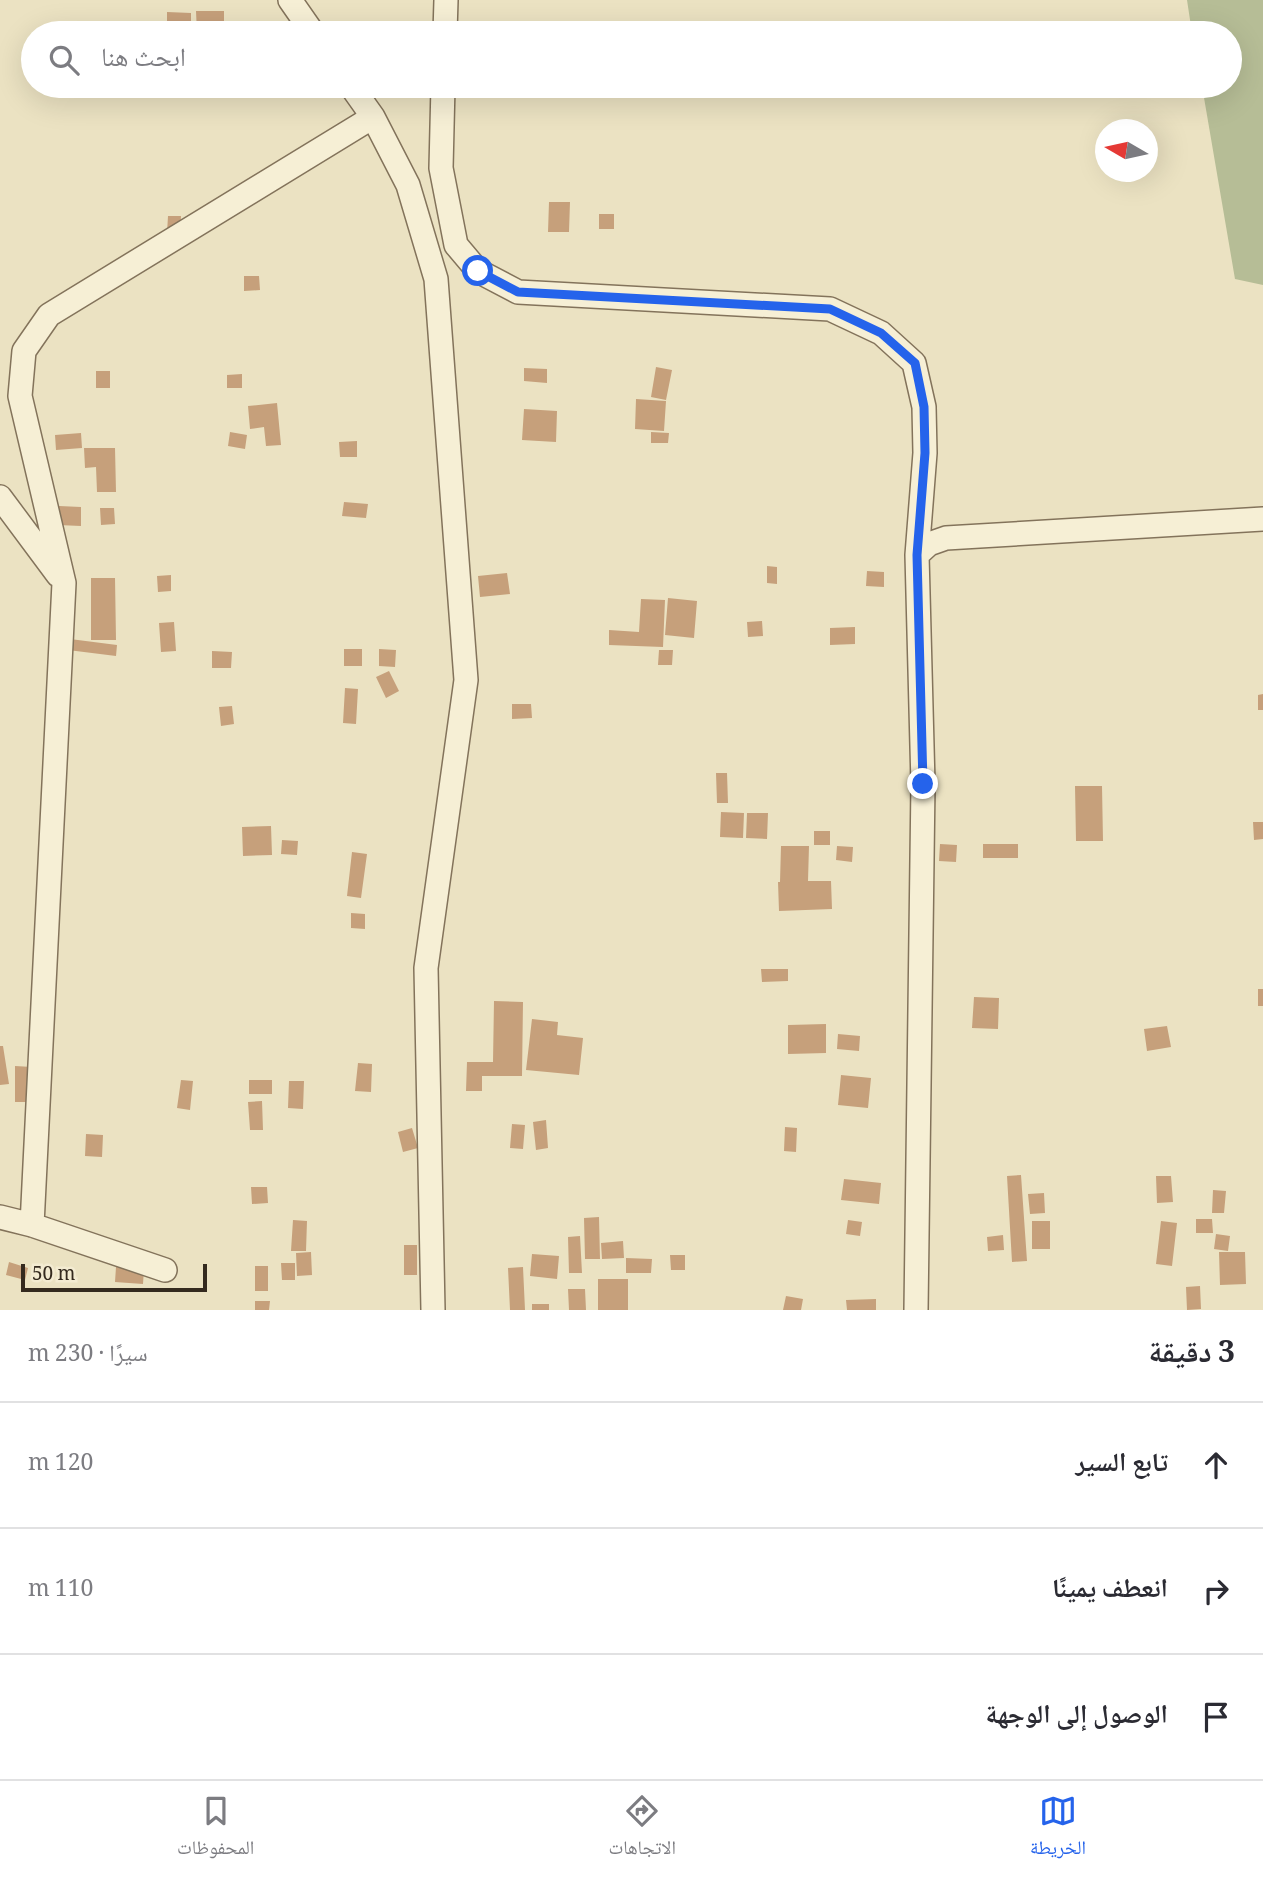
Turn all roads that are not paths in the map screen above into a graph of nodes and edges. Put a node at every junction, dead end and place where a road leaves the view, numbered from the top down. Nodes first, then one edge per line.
1 (290, 0) edge
2 (446, 0) edge
3 (305, 21) edge
4 (445, 21) edge
5 (360, 98) edge
6 (443, 98) edge
7 (373, 117) junction
8 (0, 497) edge
9 (1263, 519) edge
10 (917, 555) junction
11 (64, 583) junction
12 (0, 1217) edge
13 (32, 1224) junction
14 (165, 1270) dead end
15 (433, 1310) edge
16 (916, 1310) edge

1 - 3 street
2 - 4 street
5 - 7 street
6 - 10 street
7 - 11 street
7 - 15 street
8 - 11 street
9 - 10 street
10 - 16 street
11 - 13 street
12 - 13 street
13 - 14 street

